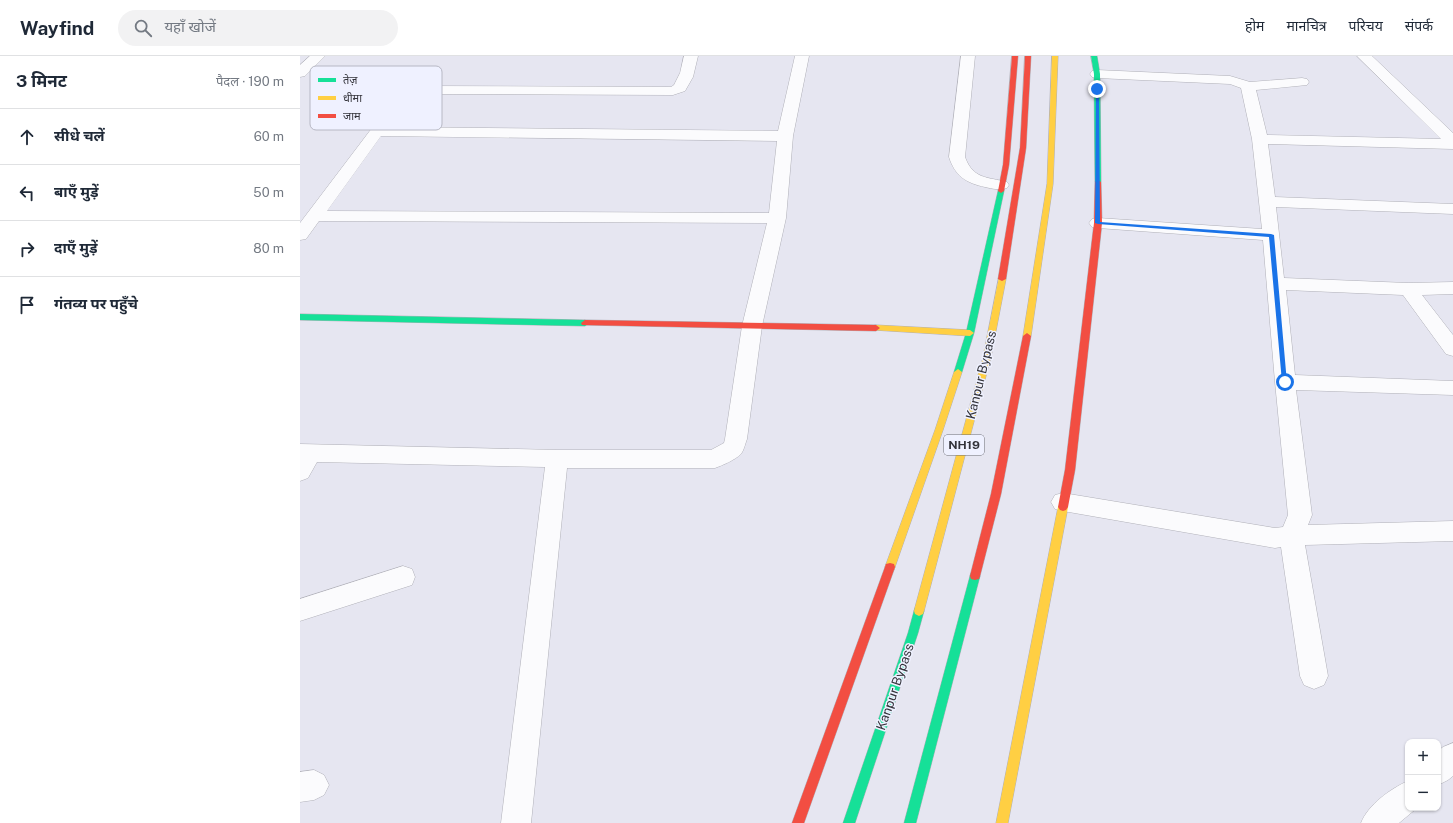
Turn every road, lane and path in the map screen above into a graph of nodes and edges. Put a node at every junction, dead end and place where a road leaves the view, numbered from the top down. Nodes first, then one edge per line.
1 (317, 56) edge
2 (691, 56) edge
3 (802, 56) edge
4 (968, 56) edge
5 (1015, 56) edge
6 (1028, 56) edge
7 (1054, 56) edge
8 (1094, 56) edge
9 (1364, 56) edge
10 (300, 58) edge
11 (1105, 60) dead end
12 (1096, 72) junction
13 (300, 74) edge
14 (1302, 82) dead end
15 (1248, 86) junction
16 (442, 90) edge
17 (377, 131) joint
18 (785, 136) junction
19 (1260, 139) junction
20 (1453, 143) edge
21 (1001, 185) junction
22 (1267, 202) junction
23 (1453, 209) edge
24 (314, 216) junction
25 (777, 218) junction
26 (1098, 223) junction
27 (300, 235) edge
28 (1271, 235) junction
29 (1276, 284) junction
30 (1453, 288) edge
31 (1408, 289) junction
32 (300, 316) edge
33 (752, 326) junction
34 (970, 333) junction
35 (1453, 349) edge
36 (1285, 382) junction
37 (1453, 388) edge
38 (305, 453) edge
39 (557, 459) junction
40 (300, 472) edge
41 (1063, 502) junction
42 (1453, 531) edge
43 (1291, 535) junction
44 (402, 577) dead end
45 (300, 610) edge
46 (1314, 676) dead end
47 (1453, 757) edge
48 (1441, 767) edge
49 (1405, 799) edge
50 (516, 823) edge
51 (798, 823) edge
52 (850, 823) edge
53 (910, 823) edge
54 (1002, 823) edge
55 (1376, 823) edge

1 - 10 street
1 - 13 street
2 - 16 street
3 - 18 street
4 - 21 street
5 - 21 main road
6 - 52 main road, Kanpur Bypass / NH19
7 - 53 main road, NH19
8 - 12 main road
9 - 20 street
11 - 12 main road
12 - 15 street
12 - 26 main road
14 - 15 street
15 - 19 street
17 - 18 street
17 - 24 street
18 - 25 street
19 - 20 street
19 - 22 street
21 - 34 main road
22 - 23 street
22 - 28 street
24 - 25 street
24 - 27 street
25 - 33 street
26 - 28 street
26 - 41 main road
28 - 29 street
29 - 31 street
29 - 36 street
30 - 31 street
31 - 35 street
32 - 33 main road
33 - 34 main road
33 - 39 street
34 - 51 main road
36 - 37 street
36 - 43 street
38 - 39 street
38 - 40 street
39 - 50 street
41 - 43 street
41 - 54 main road
42 - 43 street
43 - 46 street
44 - 45 street
47 - 48 street
49 - 55 street

